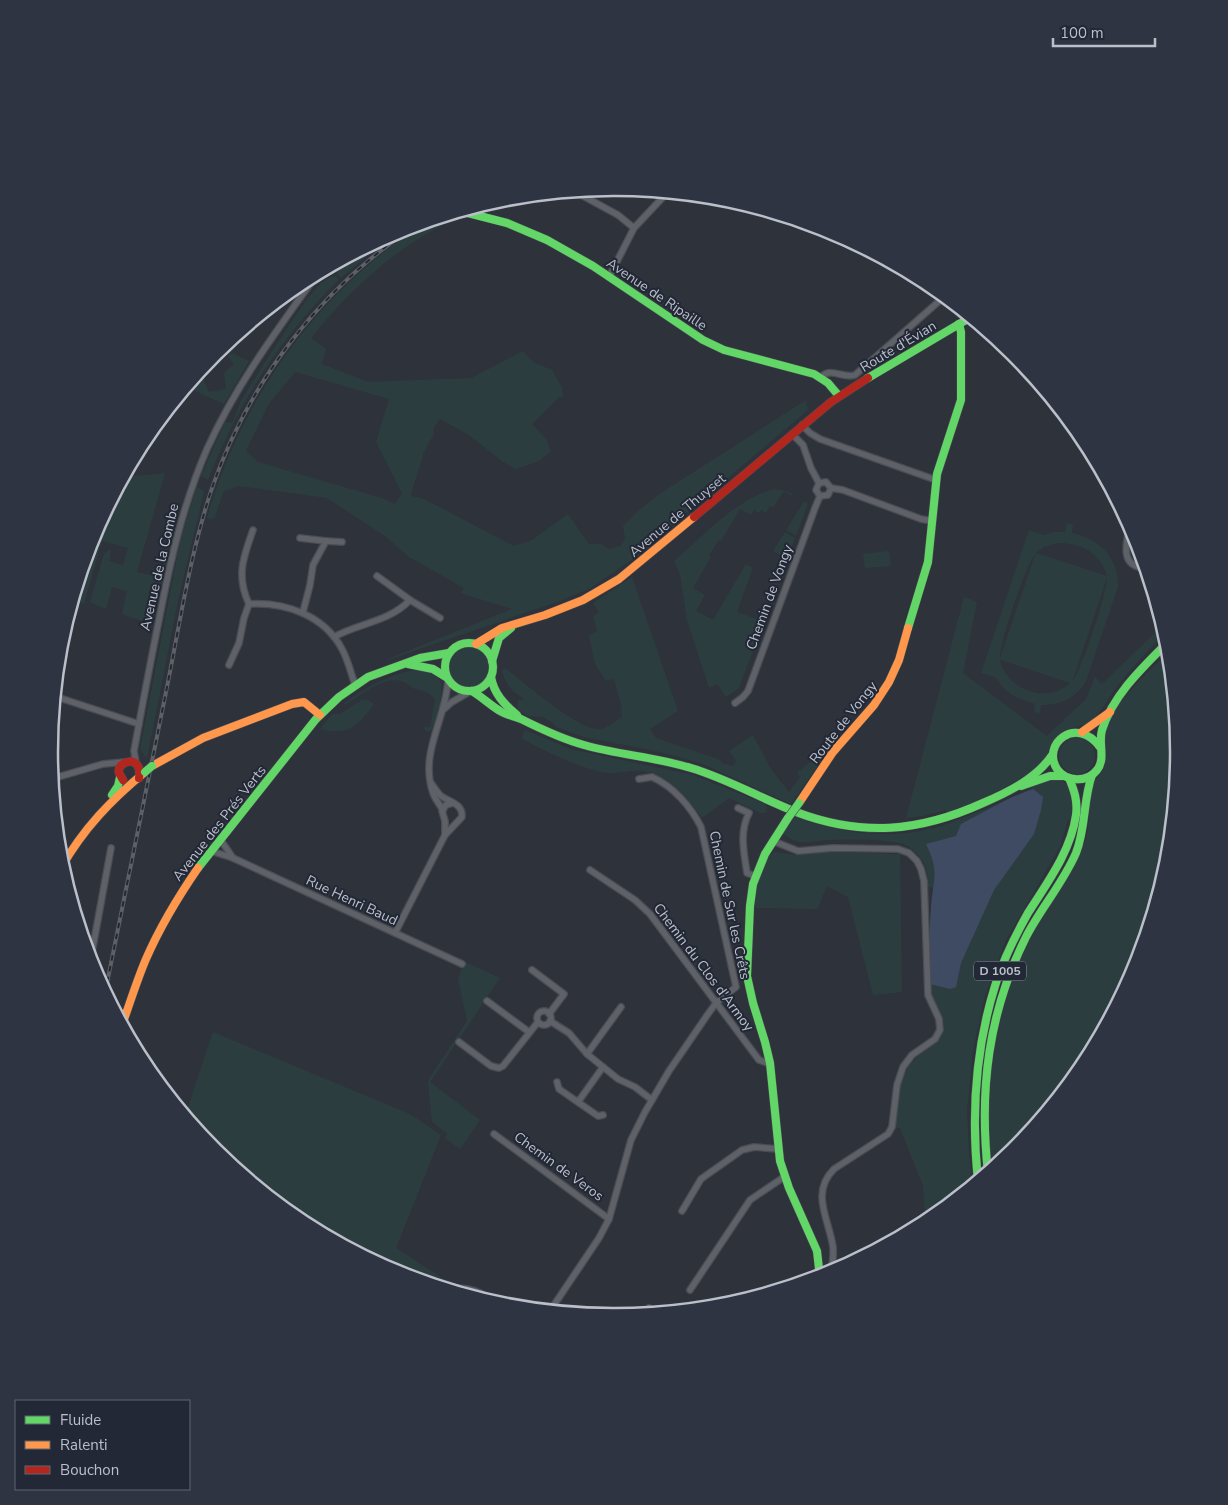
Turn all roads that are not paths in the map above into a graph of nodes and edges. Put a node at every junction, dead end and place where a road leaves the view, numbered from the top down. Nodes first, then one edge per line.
1 (585, 197) edge
2 (662, 198) edge
3 (474, 214) edge
4 (634, 228) junction
5 (609, 277) junction
6 (307, 289) edge
7 (939, 301) edge
8 (963, 319) edge
9 (964, 320) edge
10 (821, 378) junction
11 (838, 396) junction
12 (802, 426) junction
13 (792, 434) junction
14 (936, 480) junction
15 (819, 483) junction
16 (831, 488) junction
17 (820, 496) junction
18 (932, 521) junction
19 (253, 530) dead end
20 (300, 538) dead end
21 (1127, 538) edge
22 (326, 541) junction
23 (342, 542) dead end
24 (1138, 567) edge
25 (376, 576) dead end
26 (410, 600) junction
27 (249, 604) junction
28 (302, 612) junction
29 (440, 618) dead end
30 (515, 625) junction
31 (334, 637) junction
32 (476, 644) junction
33 (1161, 650) edge
34 (449, 653) junction
35 (492, 661) junction
36 (229, 664) dead end
37 (406, 664) junction
38 (491, 677) junction
39 (447, 679) junction
40 (355, 685) junction
41 (471, 691) junction
42 (60, 698) edge
43 (735, 703) dead end
44 (444, 709) junction
45 (1111, 711) junction
46 (320, 715) junction
47 (522, 720) junction
48 (138, 724) junction
49 (1082, 732) junction
50 (1100, 748) junction
51 (134, 751) junction
52 (1054, 754) junction
53 (126, 762) junction
54 (110, 763) junction
55 (146, 766) junction
56 (120, 775) junction
57 (1092, 775) junction
58 (59, 777) edge
59 (1066, 777) junction
60 (639, 779) dead end
61 (135, 780) junction
62 (431, 783) junction
63 (1012, 789) junction
64 (453, 803) junction
65 (738, 808) dead end
66 (443, 810) junction
67 (445, 821) junction
68 (456, 823) junction
69 (445, 835) junction
70 (220, 840) junction
71 (773, 841) junction
72 (111, 848) dead end
73 (211, 851) junction
74 (67, 852) edge
75 (68, 858) edge
76 (233, 858) junction
77 (590, 870) dead end
78 (755, 876) junction
79 (395, 933) junction
80 (93, 947) edge
81 (462, 964) dead end
82 (532, 970) dead end
83 (487, 1001) dead end
84 (716, 1003) junction
85 (620, 1007) dead end
86 (549, 1014) junction
87 (125, 1017) edge
88 (550, 1021) junction
89 (538, 1022) junction
90 (528, 1032) junction
91 (459, 1042) dead end
92 (586, 1054) junction
93 (770, 1064) junction
94 (603, 1068) junction
95 (557, 1082) dead end
96 (652, 1100) junction
97 (578, 1102) junction
98 (603, 1115) dead end
99 (494, 1134) dead end
100 (778, 1149) junction
101 (987, 1165) edge
102 (977, 1174) edge
103 (784, 1177) junction
104 (682, 1211) dead end
105 (609, 1219) junction
106 (832, 1265) edge
107 (820, 1269) edge
108 (462, 1287) edge
109 (690, 1290) dead end
110 (477, 1292) edge
111 (554, 1305) edge

1 - 4 street
2 - 4 street
3 - 5 main road, Avenue de Ripaille
4 - 5 street
5 - 10 main road, Avenue de Ripaille
6 - 48 street, Avenue de la Combe
7 - 10 street
8 - 11 main road, Route d'Évian
9 - 14 main road, Route de Vongy
10 - 11 main road, Avenue de Ripaille
11 - 12 main road, Avenue de Thuyset
12 - 13 main road, Avenue de Thuyset
12 - 14 street
13 - 15 street
13 - 30 main road, Avenue de Thuyset
14 - 18 main road, Route de Vongy
15 - 16 street
15 - 17 street
16 - 17 street
16 - 18 street
17 - 43 street, Chemin de Vongy
18 - 71 main road, Route de Vongy, bridge
19 - 27 street
20 - 22 street
21 - 24 street
22 - 23 street
22 - 28 street
25 - 26 street
26 - 29 street
26 - 31 street
27 - 28 street
27 - 36 street
28 - 31 street
30 - 32 main road, Avenue de Thuyset
30 - 35 main road, Avenue de Thuyset
31 - 40 street
32 - 34 main road
32 - 35 main road
33 - 45 main road
34 - 37 main road
34 - 39 main road
35 - 38 main road
37 - 39 main road
37 - 40 main road
38 - 41 main road
38 - 47 main road
39 - 41 main road
39 - 44 street
40 - 46 main road, Avenue des Prés Verts
41 - 44 street
41 - 47 main road
42 - 48 street
44 - 62 street
45 - 49 main road
45 - 50 main road
46 - 55 main road
46 - 70 main road, Avenue des Prés Verts
47 - 63 main road
48 - 51 street, Avenue de la Combe
49 - 50 main road
49 - 52 main road
50 - 57 main road
51 - 53 street, Avenue de la Combe
51 - 55 street, Avenue de la Combe
52 - 59 main road
52 - 63 main road
53 - 54 street
53 - 55 main road
53 - 56 main road
54 - 56 street
54 - 58 street
55 - 61 main road
56 - 61 main road
56 - 74 main road
57 - 59 main road
57 - 101 main road, D 1005
59 - 63 main road
59 - 102 main road, D 1005
60 - 84 street, Chemin de Sur les Crêts
61 - 75 main road
62 - 64 street
62 - 66 street
64 - 66 street
64 - 68 street
65 - 78 street
66 - 67 street
67 - 68 street
67 - 69 street
68 - 69 street
69 - 79 street
70 - 73 main road, Avenue des Prés Verts
70 - 76 street, Rue Henri Baud
71 - 78 main road, Route de Vongy
71 - 106 street
72 - 80 street
73 - 76 street, Rue Henri Baud
73 - 87 main road, Avenue des Prés Verts
76 - 79 street, Rue Henri Baud
77 - 84 street, Chemin du Clos d'Armoy
78 - 93 main road, Route de Vongy
79 - 81 street, Rue Henri Baud
82 - 86 street
83 - 90 street
84 - 93 street, Chemin du Clos d'Armoy
84 - 96 street
85 - 92 street
86 - 88 street
86 - 89 street
88 - 89 street
88 - 92 street
89 - 90 street
90 - 91 street
92 - 94 street
93 - 100 main road, Route de Vongy
94 - 96 street
94 - 97 street
95 - 97 street
96 - 105 street
97 - 98 street
99 - 105 street, Chemin de Veros
100 - 103 main road, Route de Vongy
100 - 104 street
103 - 107 main road, Route de Vongy
103 - 109 street
105 - 111 street
108 - 110 street

